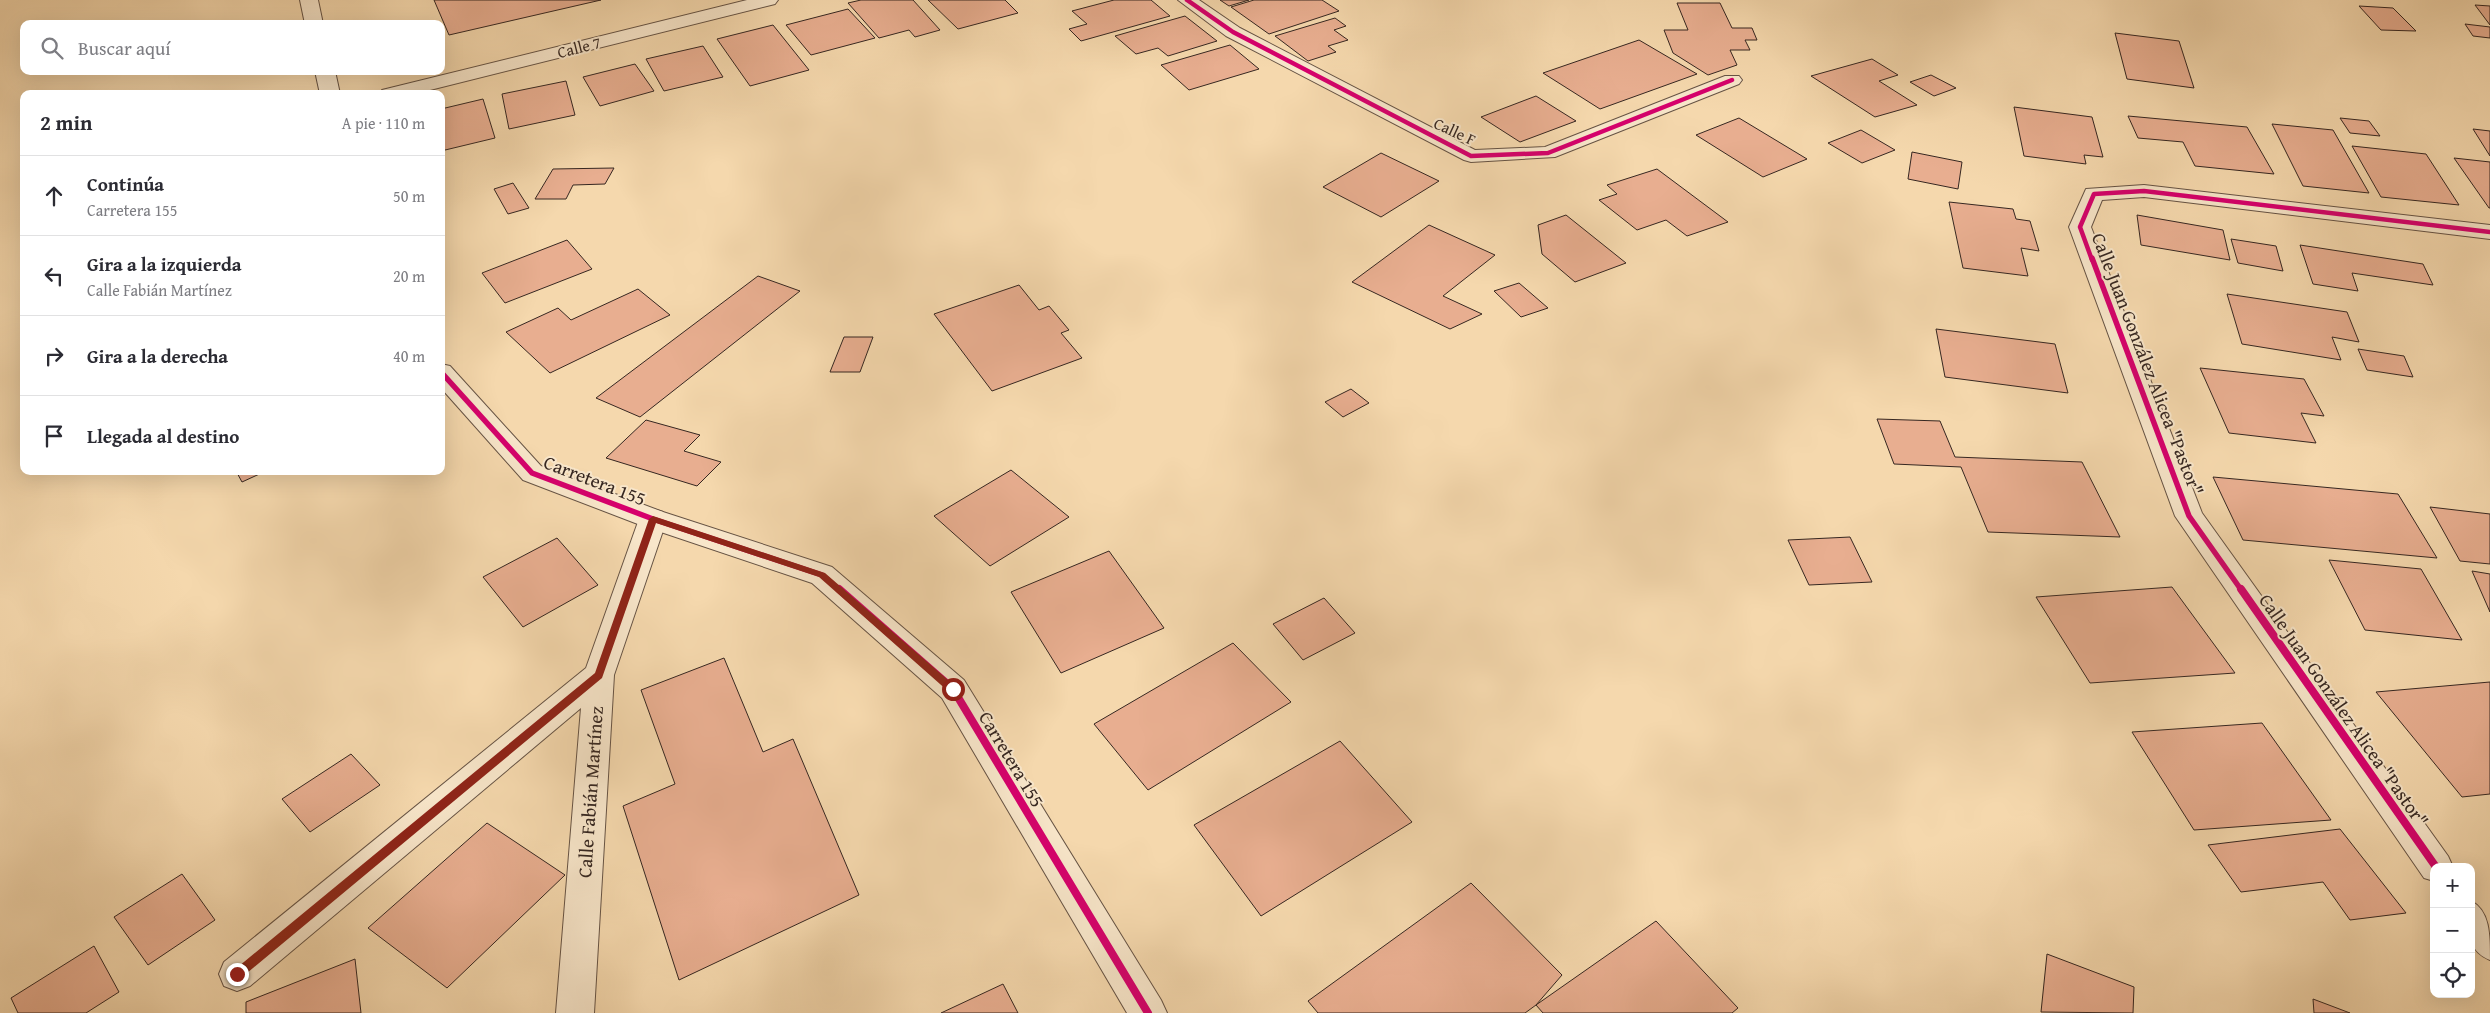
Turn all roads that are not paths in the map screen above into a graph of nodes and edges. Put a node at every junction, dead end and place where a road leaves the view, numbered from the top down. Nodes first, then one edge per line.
1 (309, 0) edge
2 (770, 0) edge
3 (1188, 0) edge
4 (313, 20) edge
5 (326, 75) edge
6 (1732, 80) dead end
7 (329, 90) edge
8 (405, 90) edge
9 (2490, 232) edge
10 (445, 376) edge
11 (653, 519) junction
12 (599, 675) junction
13 (2433, 863) edge
14 (2475, 922) edge
15 (2490, 943) edge
16 (237, 974) dead end
17 (575, 1013) edge
18 (1148, 1013) edge

1 - 4 street
2 - 8 street, Calle 7
3 - 6 street, Calle F
5 - 7 street
9 - 13 street, Calle Juan González Alicea "Pastor"
10 - 11 street, Carretera 155
11 - 12 street, Calle Fabián Martínez
11 - 18 street, Carretera 155
12 - 16 street
12 - 17 street, Calle Fabián Martínez
14 - 15 street

